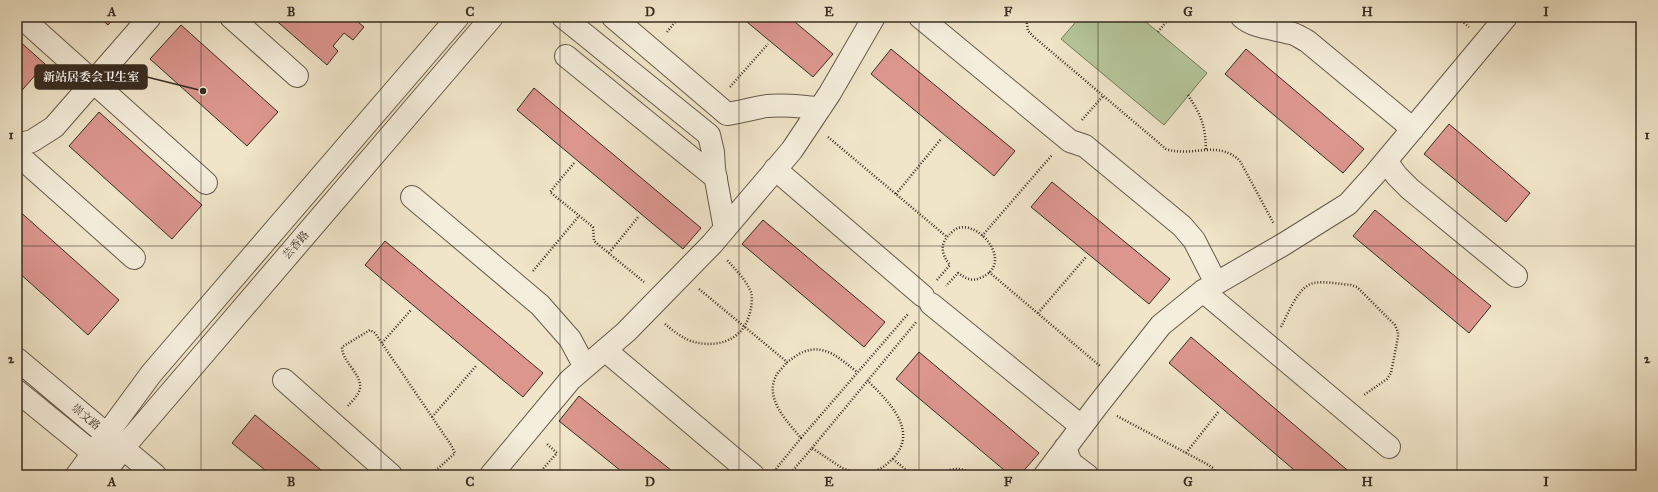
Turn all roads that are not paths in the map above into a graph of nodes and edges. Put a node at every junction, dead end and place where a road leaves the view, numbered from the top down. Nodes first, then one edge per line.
1 (21, 17) edge
2 (150, 17) edge
3 (231, 17) edge
4 (458, 17) edge
5 (492, 17) edge
6 (563, 17) edge
7 (614, 17) edge
8 (920, 17) edge
9 (1242, 17) edge
10 (1506, 17) edge
11 (872, 18) edge
12 (566, 56) dead end
13 (297, 76) dead end
14 (93, 82) junction
15 (721, 109) junction
16 (815, 115) junction
17 (1413, 128) junction
18 (709, 135) junction
19 (17, 145) edge
20 (17, 154) edge
21 (1386, 161) junction
22 (775, 169) junction
23 (716, 178) junction
24 (206, 183) dead end
25 (412, 197) dead end
26 (718, 236) junction
27 (134, 258) dead end
28 (1516, 276) dead end
29 (1210, 287) junction
30 (605, 350) junction
31 (17, 359) edge
32 (585, 367) junction
33 (284, 380) dead end
34 (17, 391) edge
35 (1081, 426) junction
36 (115, 441) junction
37 (1389, 447) dead end
38 (1065, 448) junction
39 (106, 468) edge
40 (78, 475) edge
41 (155, 475) edge
42 (391, 475) edge
43 (491, 475) edge
44 (753, 475) edge
45 (1045, 475) edge
46 (1087, 475) edge

1 - 14 street
2 - 14 street
3 - 13 street
4 - 36 street, 芸香路
5 - 36 street, 芸香路
6 - 18 street
7 - 15 street
8 - 29 street
9 - 17 street
10 - 17 street
11 - 16 street
12 - 23 street
14 - 19 street
14 - 24 street
15 - 16 street
15 - 18 street
16 - 22 street
17 - 21 street
18 - 23 street
20 - 27 street
21 - 28 street
21 - 29 street
22 - 26 street
22 - 35 street
23 - 26 street
25 - 32 street
26 - 30 street
29 - 35 street
29 - 37 street
30 - 32 street
30 - 44 street
31 - 36 street, 崇文路
32 - 43 street
33 - 42 street
34 - 39 street
35 - 38 street
36 - 39 street, 芸香路
36 - 41 street, 崇文路
38 - 45 street
38 - 46 street
39 - 40 street, 芸香路

